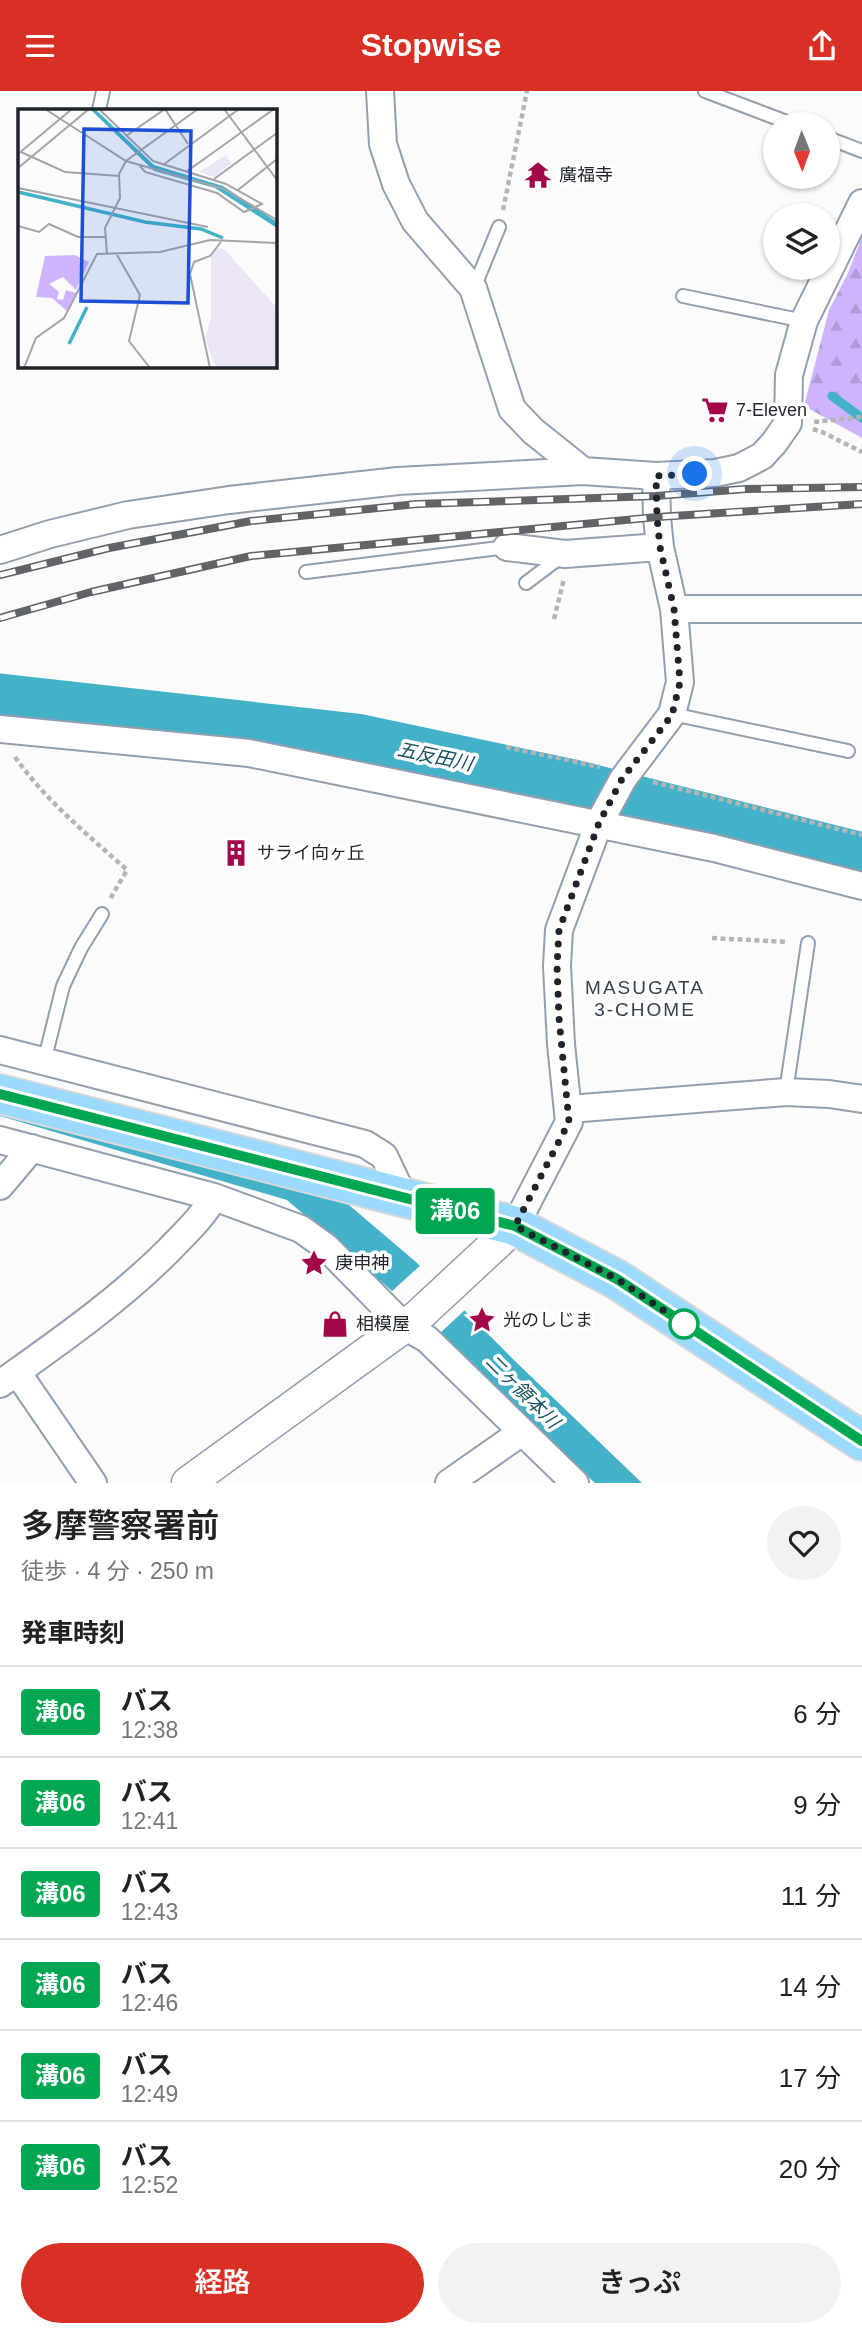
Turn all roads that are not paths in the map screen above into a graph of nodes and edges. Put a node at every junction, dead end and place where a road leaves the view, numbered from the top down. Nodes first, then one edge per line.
1 (103, 91) edge
2 (380, 91) edge
3 (705, 91) edge
4 (99, 109) edge
5 (763, 113) edge
6 (840, 143) edge
7 (862, 151) edge
8 (862, 203) edge
9 (499, 227) road end
10 (473, 288) junction
11 (683, 296) dead end
12 (804, 321) junction
13 (583, 471) junction
14 (656, 476) junction
15 (507, 547) joint
16 (660, 547) junction
17 (0, 550) edge
18 (565, 554) junction
19 (306, 572) dead end
20 (526, 583) dead end
21 (674, 609) junction
22 (862, 609) edge
23 (672, 715) junction
24 (0, 729) edge
25 (848, 751) dead end
26 (602, 819) junction
27 (862, 886) edge
28 (102, 914) road end
29 (808, 943) road end
30 (0, 1050) edge
31 (44, 1063) junction
32 (786, 1092) junction
33 (0, 1094) edge
34 (862, 1099) edge
35 (569, 1109) junction
36 (0, 1140) edge
37 (32, 1148) junction
38 (0, 1186) edge
39 (386, 1194) junction
40 (214, 1197) junction
41 (515, 1226) junction
42 (411, 1322) junction
43 (8, 1378) edge
44 (522, 1432) junction
45 (862, 1441) edge
46 (93, 1483) edge
47 (188, 1483) edge
48 (449, 1483) edge
49 (575, 1483) edge

1 - 4 lane
2 - 10 street
3 - 5 lane
6 - 7 lane
8 - 12 street
9 - 10 lane
10 - 13 street
11 - 12 lane
12 - 14 street
13 - 14 street
13 - 17 street
14 - 16 street
15 - 18 street
15 - 19 lane
16 - 18 street
16 - 21 street
18 - 20 lane
21 - 22 street
21 - 23 street
23 - 25 lane
23 - 26 street
24 - 26 street
26 - 27 street
26 - 35 street
28 - 31 lane
29 - 32 lane
30 - 31 street
31 - 39 street
32 - 34 street
32 - 35 street
33 - 39 main road
35 - 41 street
36 - 37 street
37 - 38 street
37 - 40 street
39 - 41 main road
40 - 42 street
40 - 43 street
41 - 42 street
41 - 45 main road
42 - 44 street
42 - 47 street
43 - 46 street
44 - 48 street
44 - 49 street

